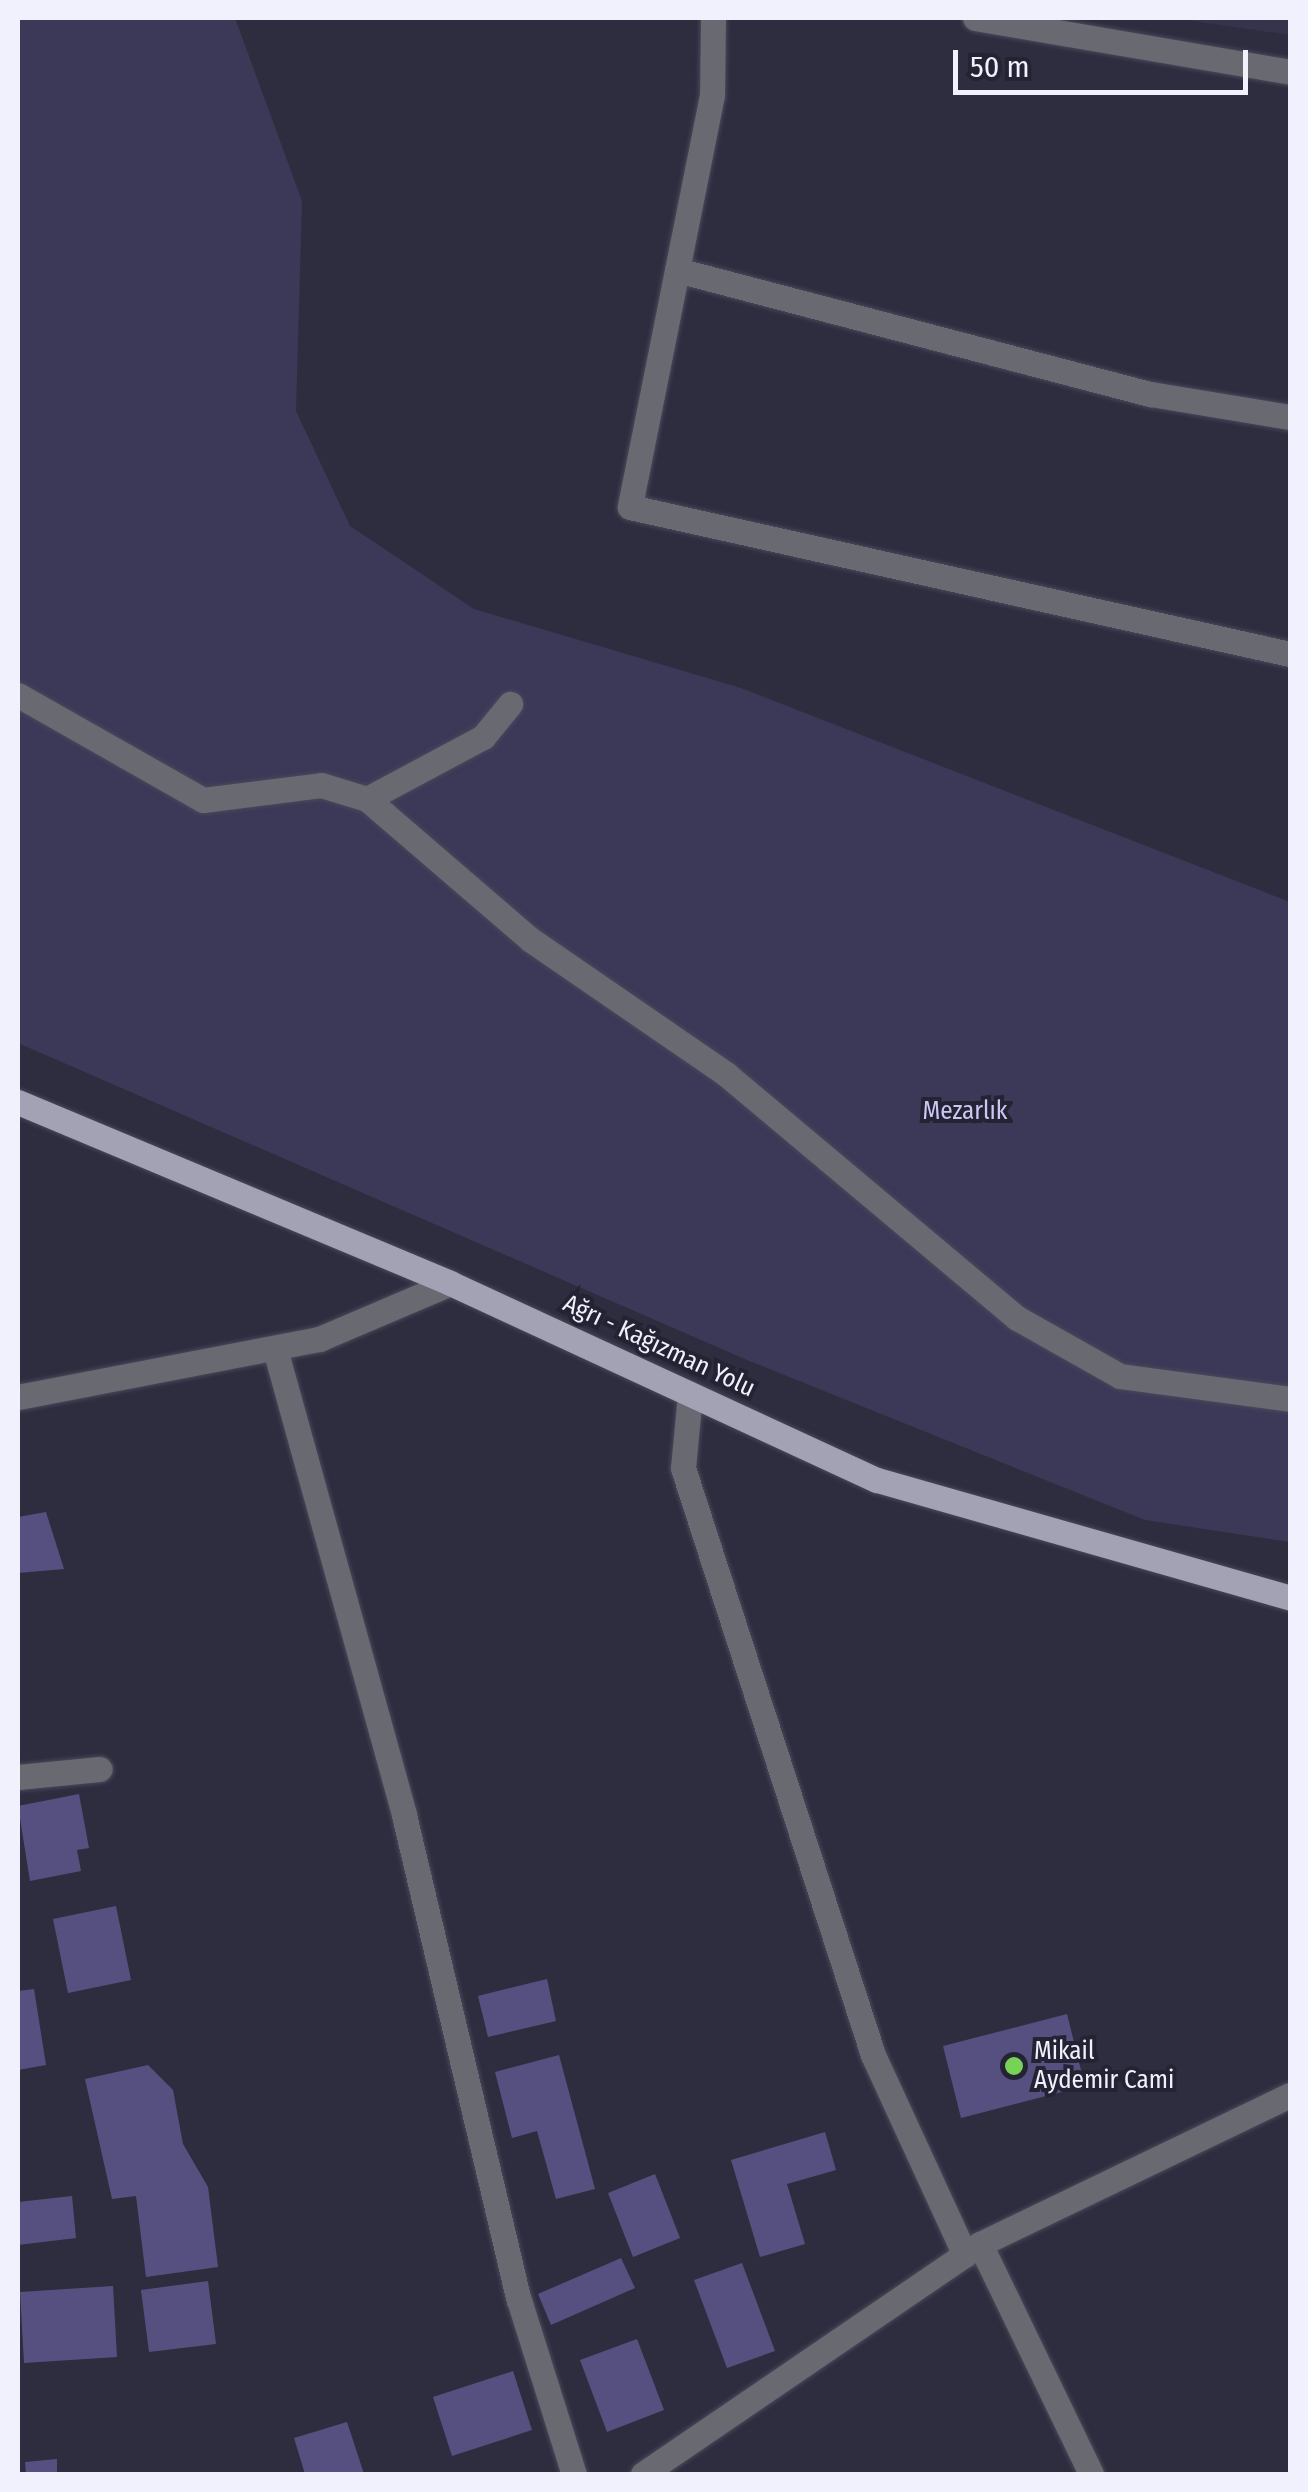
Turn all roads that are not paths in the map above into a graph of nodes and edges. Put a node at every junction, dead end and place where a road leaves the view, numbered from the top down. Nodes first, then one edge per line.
1 (713, 18) edge
2 (975, 18) edge
3 (1290, 72) edge
4 (677, 270) junction
5 (1290, 418) edge
6 (1290, 654) edge
7 (18, 694) edge
8 (510, 704) dead end
9 (367, 799) junction
10 (18, 1102) edge
11 (450, 1283) junction
12 (275, 1349) junction
13 (690, 1394) junction
14 (18, 1396) edge
15 (1290, 1400) edge
16 (1290, 1598) edge
17 (100, 1770) dead end
18 (18, 1777) edge
19 (1290, 2095) edge
20 (973, 2250) junction
21 (574, 2474) edge
22 (643, 2474) edge
23 (1091, 2474) edge

1 - 4 street
2 - 3 street
4 - 5 street
4 - 6 street
7 - 9 street
8 - 9 street
9 - 15 street
10 - 11 main road, Ağrı - Kağızman Yolu
11 - 12 street
11 - 13 main road, Ağrı - Kağızman Yolu
12 - 14 street
12 - 21 street
13 - 16 main road, Ağrı - Kağızman Yolu
13 - 20 street
17 - 18 street
19 - 20 street
20 - 22 street
20 - 23 street

